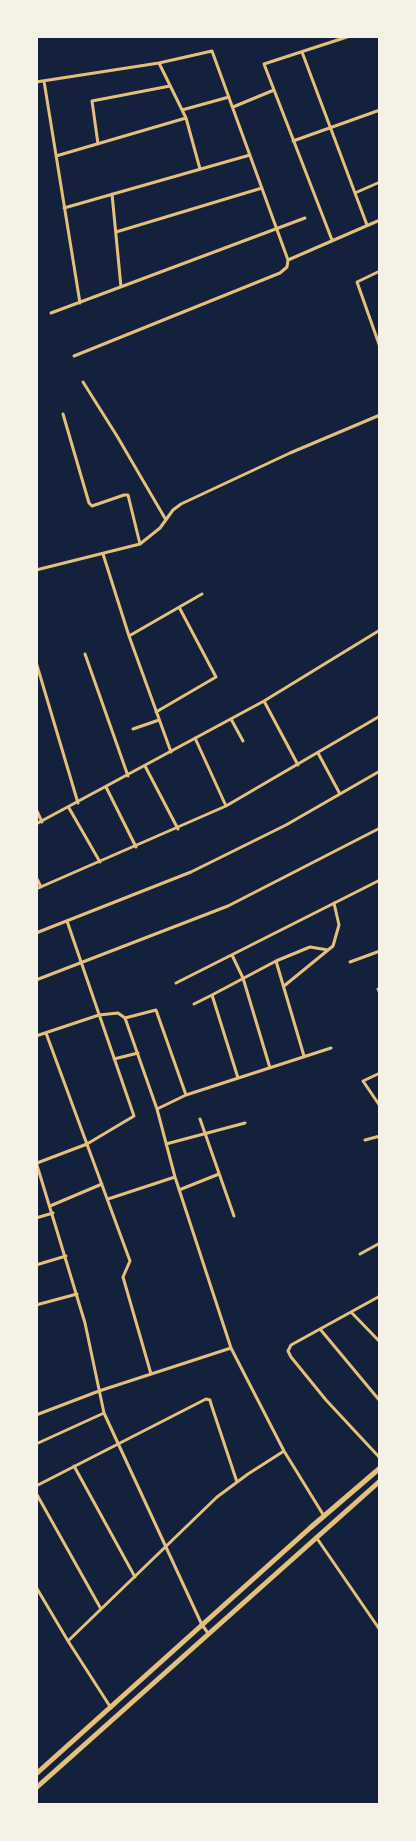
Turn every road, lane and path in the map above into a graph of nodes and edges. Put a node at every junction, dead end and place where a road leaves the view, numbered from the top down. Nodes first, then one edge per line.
1 (349, 36) edge
2 (302, 52) junction
3 (159, 63) junction
4 (44, 81) junction
5 (36, 82) edge
6 (170, 86) junction
7 (274, 90) junction
8 (229, 97) junction
9 (232, 107) junction
10 (182, 110) junction
11 (380, 110) edge
12 (186, 118) junction
13 (331, 127) junction
14 (293, 140) junction
15 (98, 144) junction
16 (250, 155) junction
17 (56, 156) junction
18 (200, 169) junction
19 (380, 182) edge
20 (262, 188) junction
21 (355, 193) junction
22 (112, 194) junction
23 (64, 208) junction
24 (305, 218) dead end
25 (380, 220) edge
26 (367, 225) junction
27 (277, 229) junction
28 (116, 232) junction
29 (332, 240) junction
30 (288, 260) junction
31 (380, 271) edge
32 (121, 287) junction
33 (80, 302) junction
34 (51, 313) dead end
35 (380, 347) edge
36 (74, 356) dead end
37 (83, 382) dead end
38 (63, 414) dead end
39 (380, 415) edge
40 (166, 520) junction
41 (140, 544) junction
42 (103, 554) junction
43 (36, 570) edge
44 (202, 594) dead end
45 (179, 607) junction
46 (380, 630) edge
47 (129, 636) junction
48 (85, 654) dead end
49 (36, 662) edge
50 (43, 686) junction
51 (36, 688) edge
52 (264, 701) junction
53 (156, 712) junction
54 (380, 716) edge
55 (231, 719) junction
56 (159, 720) junction
57 (134, 729) dead end
58 (196, 738) junction
59 (243, 741) dead end
60 (170, 752) junction
61 (318, 753) junction
62 (298, 765) junction
63 (145, 766) junction
64 (380, 771) edge
65 (128, 776) junction
66 (106, 787) junction
67 (340, 794) junction
68 (78, 803) junction
69 (226, 806) junction
70 (69, 808) junction
71 (36, 809) edge
72 (42, 822) junction
73 (36, 824) edge
74 (380, 828) edge
75 (178, 829) junction
76 (136, 847) junction
77 (100, 862) junction
78 (36, 878) edge
79 (380, 880) edge
80 (41, 888) junction
81 (36, 890) edge
82 (334, 903) junction
83 (67, 921) junction
84 (36, 933) edge
85 (328, 950) junction
86 (380, 951) edge
87 (232, 954) junction
88 (82, 962) junction
89 (276, 962) junction
90 (350, 962) dead end
91 (243, 978) junction
92 (36, 980) edge
93 (176, 983) dead end
94 (284, 986) junction
95 (212, 995) junction
96 (194, 1004) dead end
97 (99, 1015) junction
98 (124, 1018) junction
99 (46, 1033) junction
100 (36, 1036) edge
101 (331, 1048) dead end
102 (138, 1053) junction
103 (304, 1056) junction
104 (114, 1059) junction
105 (270, 1068) junction
106 (380, 1072) edge
107 (238, 1078) junction
108 (186, 1095) junction
109 (380, 1106) edge
110 (157, 1109) junction
111 (200, 1119) dead end
112 (245, 1122) dead end
113 (205, 1134) junction
114 (380, 1136) edge
115 (365, 1140) dead end
116 (87, 1144) junction
117 (166, 1144) junction
118 (36, 1163) edge
119 (38, 1170) edge
120 (219, 1174) junction
121 (175, 1177) junction
122 (102, 1184) junction
123 (179, 1190) junction
124 (108, 1199) junction
125 (50, 1206) junction
126 (53, 1213) junction
127 (234, 1216) dead end
128 (36, 1218) edge
129 (380, 1243) edge
130 (360, 1254) dead end
131 (66, 1256) junction
132 (36, 1265) edge
133 (77, 1294) junction
134 (380, 1296) edge
135 (36, 1305) edge
136 (352, 1312) junction
137 (320, 1329) junction
138 (380, 1342) edge
139 (231, 1348) junction
140 (151, 1374) junction
141 (98, 1391) junction
142 (380, 1401) edge
143 (104, 1413) junction
144 (36, 1415) edge
145 (36, 1444) edge
146 (117, 1444) junction
147 (284, 1451) junction
148 (380, 1458) edge
149 (74, 1466) junction
150 (380, 1468) edge
151 (380, 1481) edge
152 (237, 1482) junction
153 (36, 1486) edge
154 (36, 1493) edge
155 (324, 1516) junction
156 (316, 1537) junction
157 (166, 1547) junction
158 (135, 1577) junction
159 (36, 1587) edge
160 (101, 1609) junction
161 (202, 1625) junction
162 (380, 1630) edge
163 (208, 1633) junction
164 (68, 1641) junction
165 (110, 1708) junction
166 (36, 1774) edge
167 (36, 1788) edge

1 - 2 street
2 - 7 street
2 - 13 street
3 - 4 street
3 - 6 street
3 - 8 street
4 - 5 street
4 - 17 street
6 - 10 street
6 - 15 street
7 - 9 street
7 - 14 street
8 - 9 street
8 - 10 street
9 - 16 street
10 - 12 street
11 - 13 street
12 - 15 street
12 - 18 street
13 - 14 street
13 - 21 street
14 - 29 street
15 - 17 street
16 - 18 street
16 - 20 street
17 - 23 street
18 - 22 street
19 - 21 street
20 - 27 street
20 - 28 street
21 - 26 street
22 - 23 street
22 - 28 street
23 - 33 street
24 - 27 street
25 - 26 street
26 - 29 street
27 - 30 street
27 - 32 street
28 - 32 street
29 - 30 street
30 - 36 street
31 - 35 street
32 - 33 street
33 - 34 street
37 - 40 street
38 - 41 street
39 - 40 street
40 - 41 street
41 - 42 street
42 - 43 street
42 - 47 street
44 - 45 street
45 - 47 street
45 - 53 street
46 - 52 street
47 - 53 street
48 - 65 street
49 - 50 street
50 - 51 street
50 - 68 street
52 - 55 street
52 - 62 street
53 - 56 street
54 - 61 street
55 - 58 street
55 - 59 street
56 - 57 street
56 - 60 street
58 - 60 street
58 - 69 street
60 - 63 street
61 - 62 street
61 - 67 street
62 - 69 street
63 - 65 street
63 - 75 street
64 - 67 street
65 - 66 street
66 - 68 street
66 - 76 street
67 - 83 street
68 - 70 street
69 - 75 street
70 - 72 street
70 - 77 street
71 - 72 street
72 - 73 street
74 - 88 street
75 - 76 street
76 - 77 street
77 - 80 street
78 - 80 street
79 - 82 street
80 - 81 street
82 - 85 street
82 - 87 street
83 - 84 street
83 - 88 street
85 - 89 street
85 - 94 street
86 - 90 street
87 - 91 street
87 - 93 street
88 - 92 street
88 - 97 street
89 - 91 street
89 - 94 street
91 - 95 street
91 - 105 street
94 - 103 street
95 - 96 street
95 - 107 street
97 - 98 street
97 - 99 street
97 - 104 street
98 - 102 street
98 - 108 street
99 - 100 street
99 - 116 street
101 - 103 street
102 - 104 street
102 - 110 street
103 - 105 street
104 - 116 street
105 - 107 street
106 - 109 street
107 - 108 street
108 - 110 street
110 - 117 street
111 - 113 street
112 - 113 street
113 - 117 street
113 - 120 street
114 - 115 street
116 - 118 street
116 - 122 street
117 - 121 street
118 - 119 street
119 - 125 street
120 - 123 street
120 - 127 street
121 - 123 street
121 - 124 street
122 - 124 street
122 - 125 street
123 - 139 street
124 - 140 street
125 - 126 street
126 - 128 street
126 - 131 street
129 - 130 street
131 - 132 street
131 - 133 street
133 - 135 street
133 - 141 street
134 - 136 street
136 - 137 street
136 - 138 street
137 - 142 street
137 - 148 street
139 - 140 street
139 - 147 street
140 - 141 street
141 - 143 street
141 - 144 street
143 - 145 street
143 - 146 street
146 - 149 street
146 - 152 street
146 - 157 street
147 - 152 street
147 - 155 street
149 - 153 street
149 - 158 street
150 - 155 main road
151 - 156 main road
152 - 157 street
154 - 160 street
155 - 161 main road
156 - 162 street
156 - 163 main road
157 - 158 street
157 - 161 street
158 - 160 street
159 - 164 street
160 - 164 street
161 - 163 street
161 - 165 main road
163 - 167 main road
164 - 165 street
165 - 166 main road

